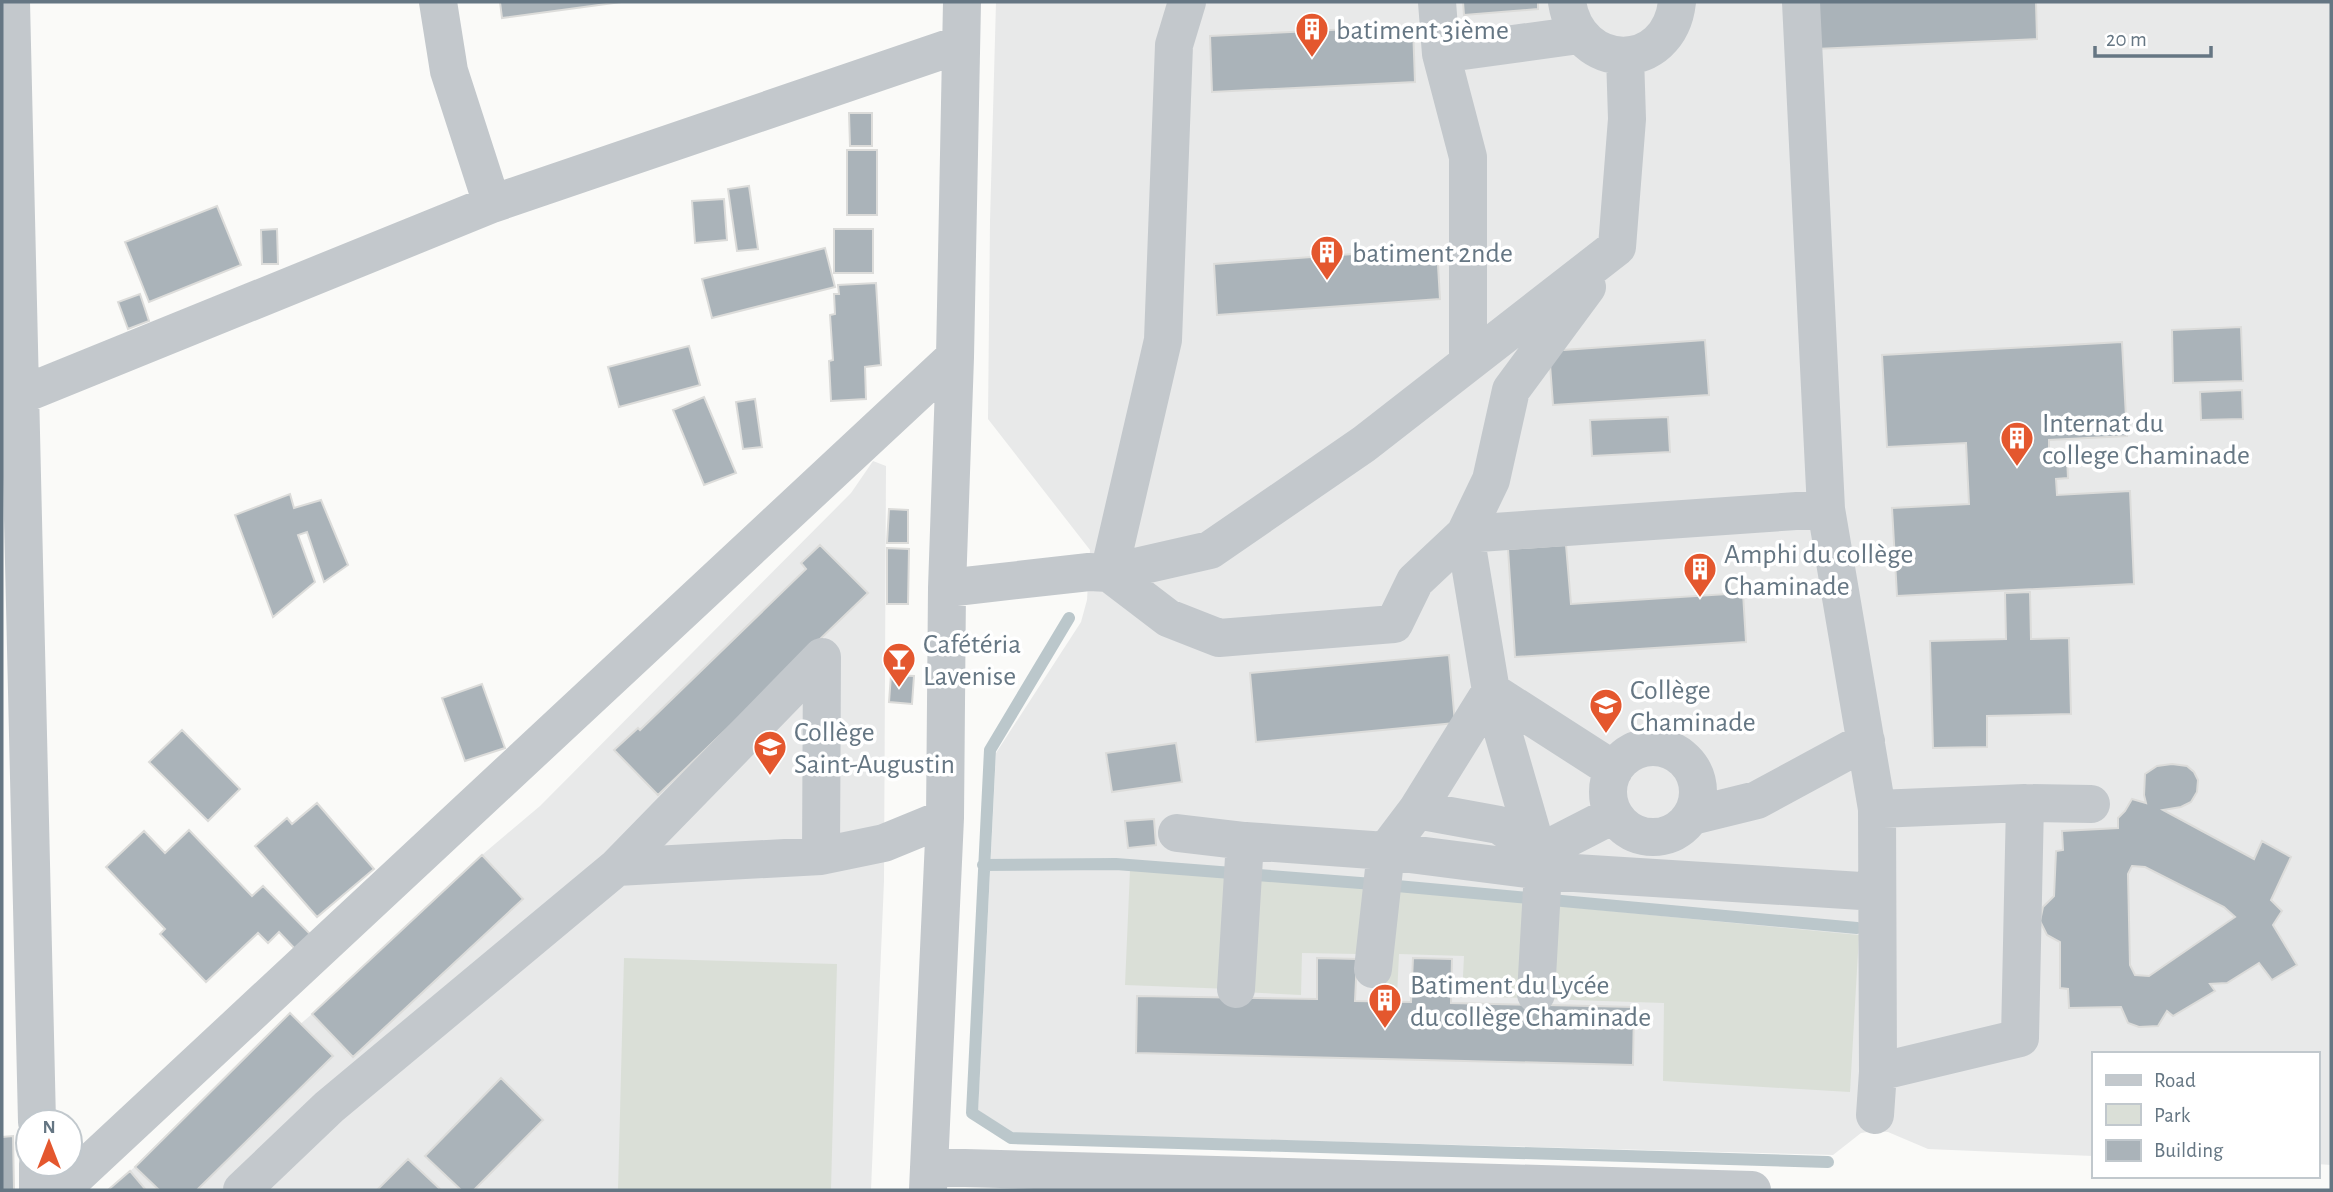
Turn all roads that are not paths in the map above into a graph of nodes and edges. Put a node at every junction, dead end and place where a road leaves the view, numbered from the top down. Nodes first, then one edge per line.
1 (11, 2) edge
2 (438, 2) edge
3 (962, 2) edge
4 (1187, 2) edge
5 (1437, 2) edge
6 (1801, 2) edge
7 (1680, 6) edge
8 (1573, 18) edge
9 (961, 44) junction
10 (1441, 54) junction
11 (1625, 56) junction
12 (492, 204) junction
13 (1617, 247) junction
14 (956, 357) junction
15 (1468, 363) junction
16 (12, 399) edge
17 (1826, 509) junction
18 (1465, 534) junction
19 (1109, 573) junction
20 (947, 588) junction
21 (1491, 691) junction
22 (1866, 741) junction
23 (1614, 769) junction
24 (2025, 803) junction
25 (2091, 804) dead end
26 (1877, 809) junction
27 (1417, 810) junction
28 (1613, 815) junction
29 (1692, 816) junction
30 (945, 818) junction
31 (1177, 833) dead end
32 (1245, 841) junction
33 (1387, 851) junction
34 (821, 856) junction
35 (1541, 862) junction
36 (617, 867) junction
37 (1877, 892) junction
38 (1373, 969) dead end
39 (1236, 989) dead end
40 (1536, 994) dead end
41 (1878, 1072) junction
42 (37, 1108) edge
43 (1875, 1115) dead end
44 (929, 1179) edge
45 (61, 1190) edge
46 (242, 1190) edge
47 (1752, 1190) edge

1 - 16 street
2 - 12 street
3 - 9 street
4 - 19 street
5 - 10 street
6 - 17 street
7 - 11 street
8 - 10 street
8 - 11 street
9 - 12 street
9 - 14 street
10 - 15 street
11 - 13 street
12 - 16 street
13 - 15 street
13 - 18 street
14 - 20 street
14 - 45 street
15 - 19 street
16 - 42 street
17 - 18 street
17 - 22 street
18 - 19 street
18 - 21 street
19 - 20 street
20 - 30 street
21 - 23 street
21 - 27 street
21 - 35 street
22 - 26 street
22 - 29 street
23 - 28 street
23 - 29 street
24 - 25 street
24 - 26 street
24 - 41 street
26 - 37 street
27 - 33 street
27 - 35 street
28 - 29 street
28 - 35 street
30 - 34 street
30 - 44 street
31 - 32 street
32 - 33 street
32 - 39 street
33 - 35 street
33 - 38 street
34 - 36 street
34 - 36 street
35 - 37 street
35 - 40 street
36 - 46 street
37 - 41 street
41 - 43 street
44 - 47 street

